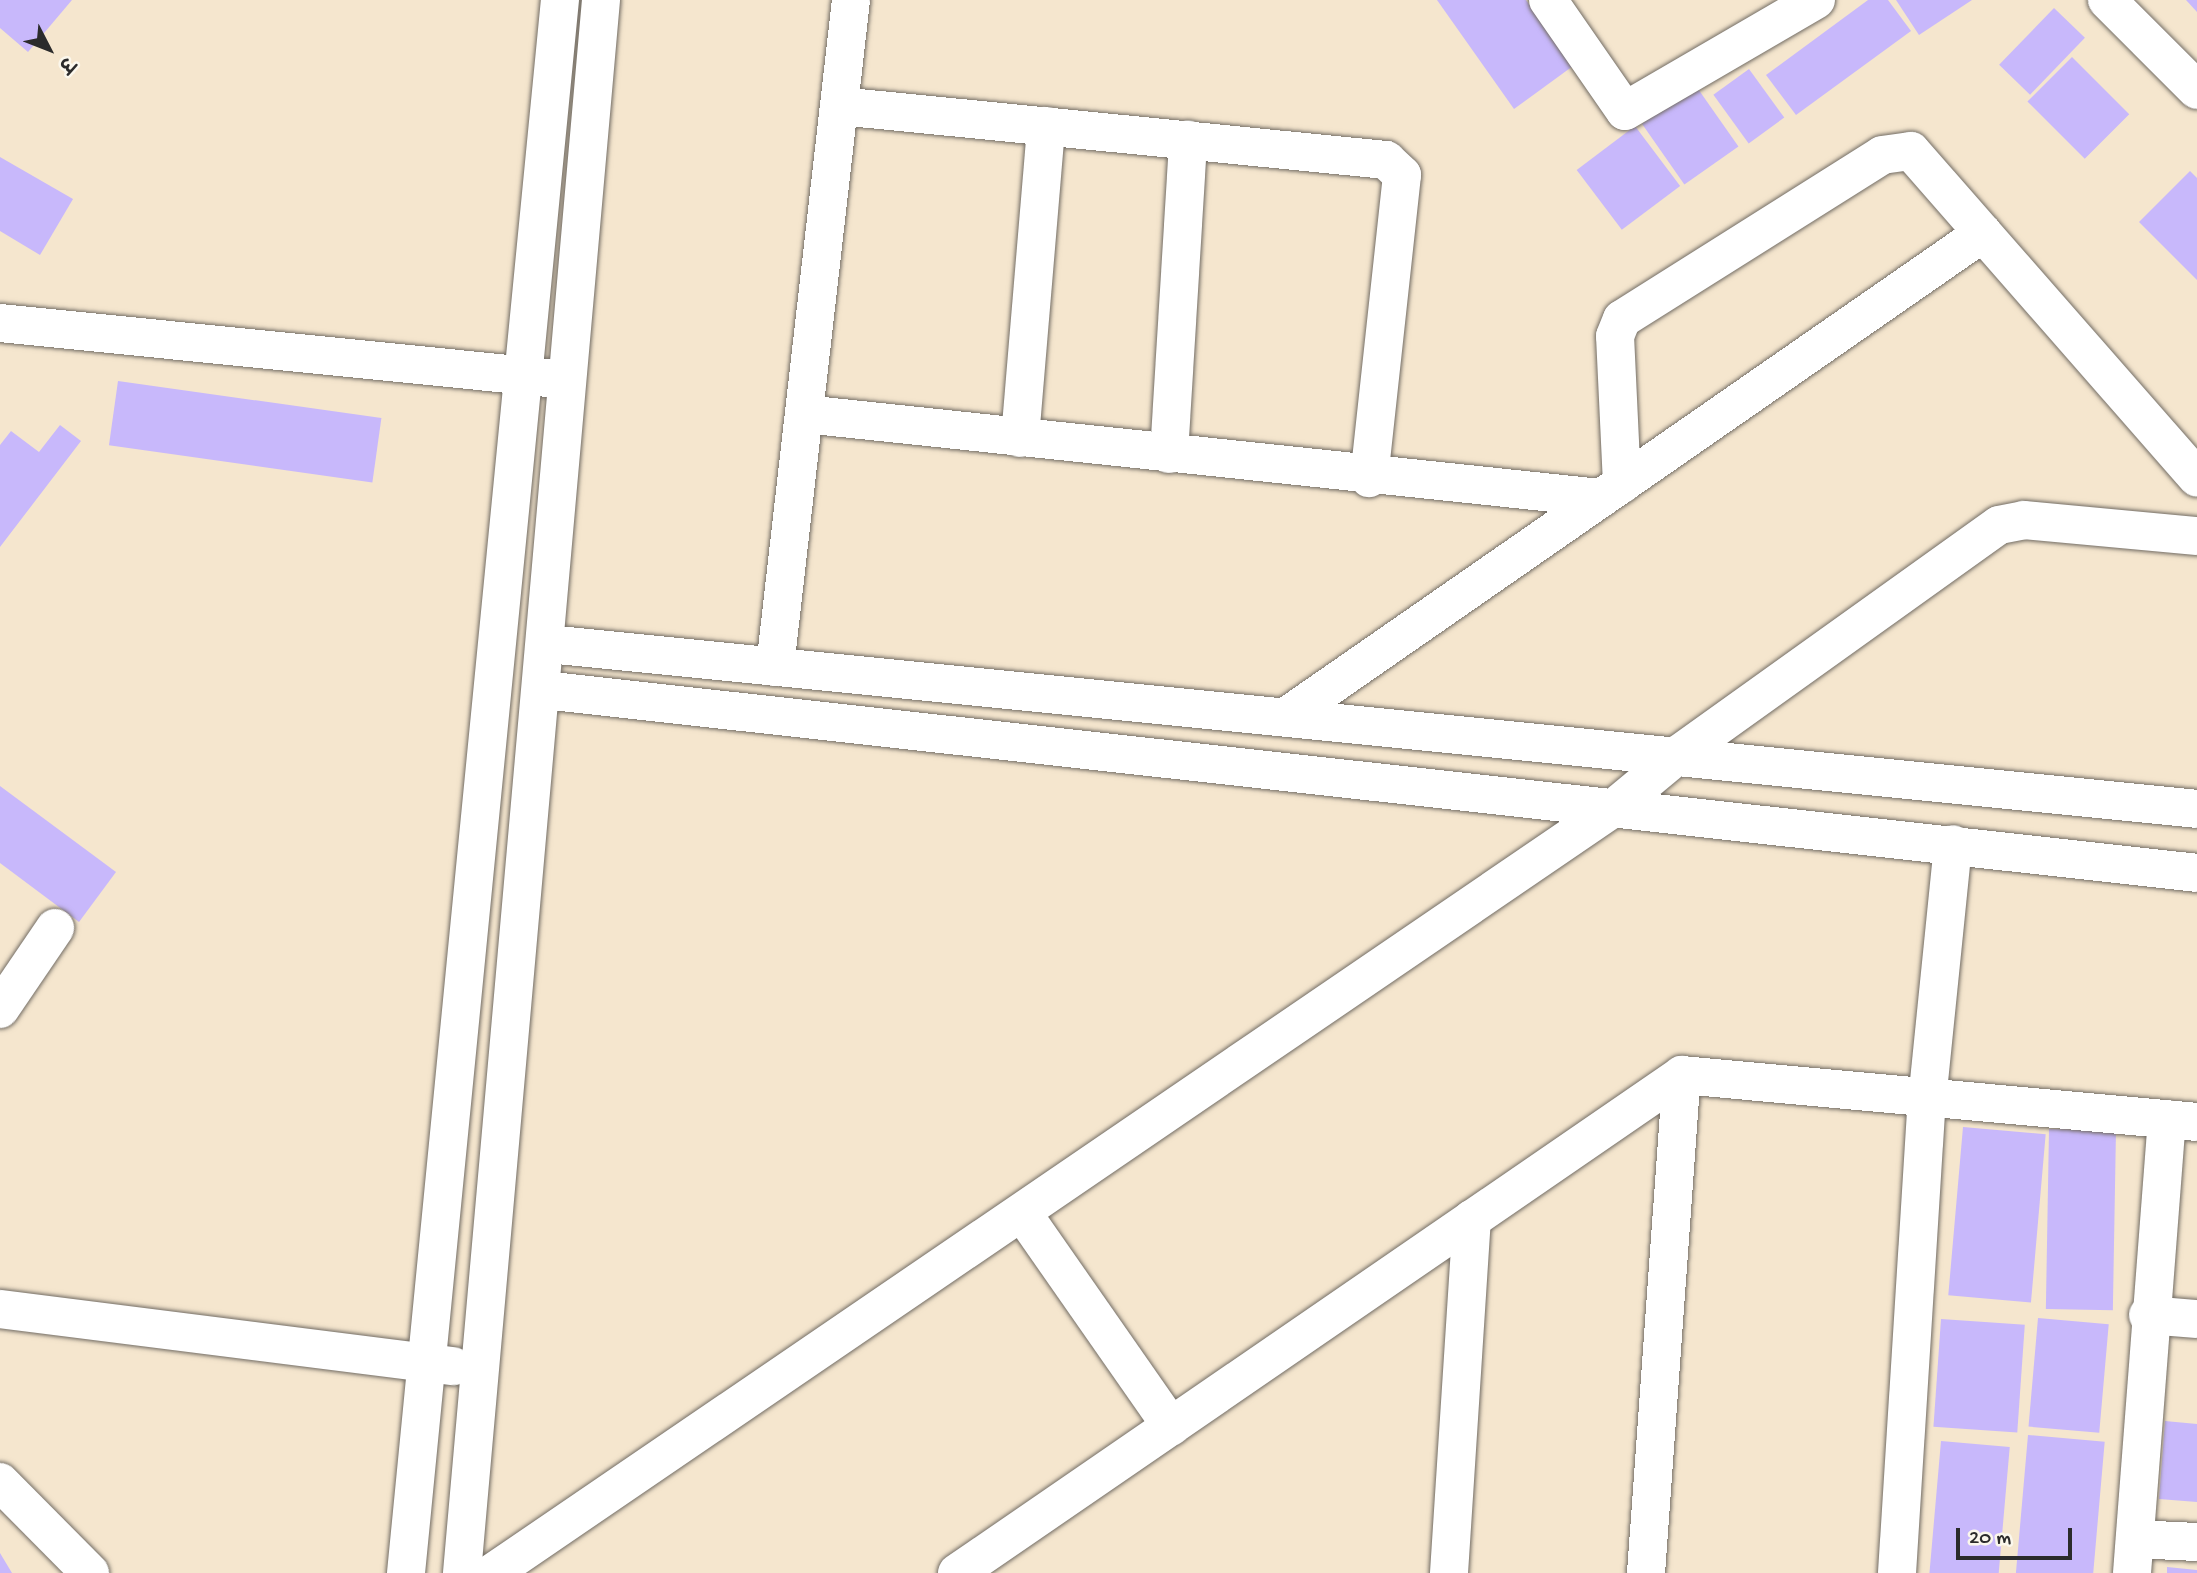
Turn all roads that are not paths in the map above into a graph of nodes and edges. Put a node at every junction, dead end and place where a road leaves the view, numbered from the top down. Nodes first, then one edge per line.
1 (560, 0) edge
2 (601, 0) edge
3 (851, 0) edge
4 (1548, 0) edge
5 (1816, 0) edge
6 (2107, 0) edge
7 (2192, 75) edge
8 (839, 106) junction
9 (1046, 126) junction
10 (1188, 140) junction
11 (1983, 233) junction
12 (0, 323) edge
13 (524, 376) junction
14 (569, 380) junction
15 (804, 414) junction
16 (1020, 438) junction
17 (1169, 454) junction
18 (1369, 478) junction
19 (2197, 478) edge
20 (1612, 491) junction
21 (2197, 536) edge
22 (548, 644) junction
23 (775, 667) junction
24 (543, 690) junction
25 (1287, 716) junction
26 (1679, 754) junction
27 (1615, 807) junction
28 (2197, 809) edge
29 (1953, 844) junction
30 (2197, 873) edge
31 (55, 928) dead end
32 (0, 1009) edge
33 (1682, 1075) junction
34 (1927, 1101) junction
35 (2182, 1120) edge
36 (1023, 1214) junction
37 (1472, 1220) junction
38 (0, 1310) edge
39 (2148, 1315) junction
40 (2197, 1319) edge
41 (429, 1362) junction
42 (480, 1370) junction
43 (1171, 1426) junction
44 (0, 1482) edge
45 (2197, 1542) edge
46 (2133, 1556) edge
47 (90, 1573) edge
48 (407, 1573) edge
49 (462, 1573) edge
50 (492, 1573) edge
51 (957, 1573) edge
52 (1448, 1573) edge
53 (1646, 1573) edge
54 (1897, 1573) edge

1 - 13 street
2 - 14 street
3 - 8 street
4 - 5 street
6 - 7 street
8 - 9 street
8 - 15 street
9 - 10 street
9 - 16 street
10 - 17 street
10 - 18 street
11 - 19 street
11 - 20 street
11 - 20 street
12 - 13 street
13 - 14 street
13 - 41 street
14 - 22 street
15 - 16 street
15 - 23 street
16 - 17 street
17 - 18 street
18 - 20 street
20 - 25 street
21 - 26 street
22 - 23 street
22 - 24 street
23 - 25 street
24 - 27 street
24 - 42 street
25 - 26 street
26 - 27 street
26 - 28 street
27 - 29 street
27 - 36 street
29 - 30 street
29 - 34 street
31 - 32 street
33 - 34 street
33 - 37 street
33 - 53 street
34 - 35 street
34 - 54 street
35 - 39 street
36 - 43 street
36 - 50 street
37 - 43 street
37 - 52 street
38 - 41 street
39 - 40 street
39 - 46 street
41 - 42 street
41 - 48 street
42 - 49 street
43 - 51 street
44 - 47 street
45 - 46 street

